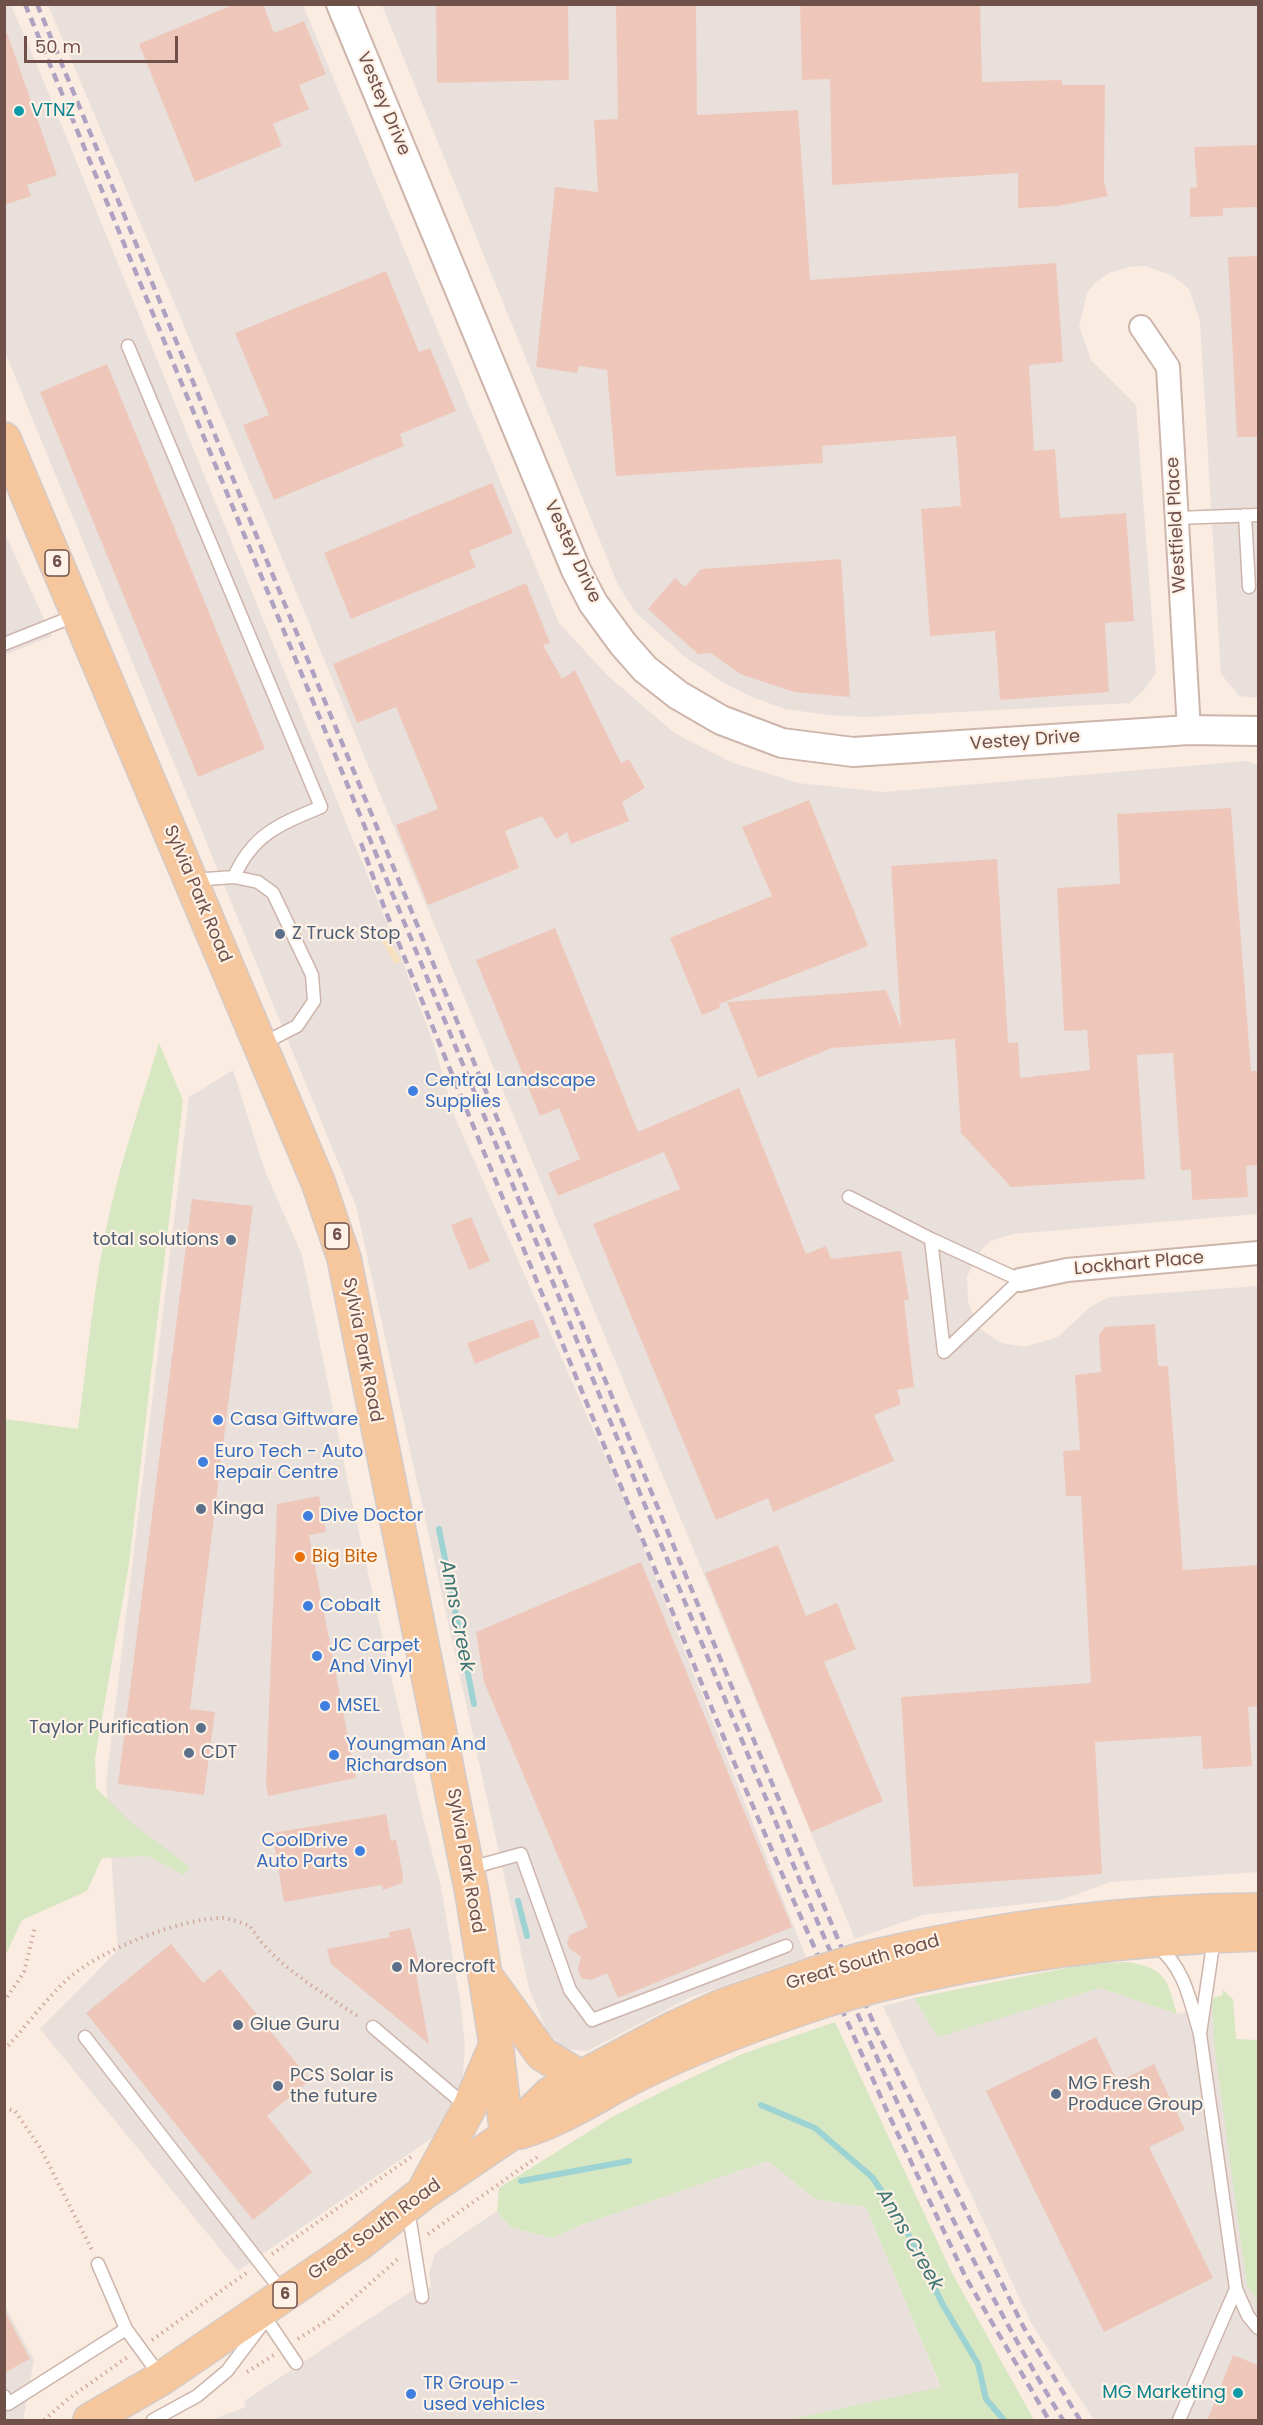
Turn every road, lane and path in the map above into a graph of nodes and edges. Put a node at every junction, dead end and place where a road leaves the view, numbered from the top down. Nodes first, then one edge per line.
1 (341, 4) edge
2 (1141, 327) dead end
3 (128, 346) dead end
4 (4, 439) edge
5 (1245, 515) junction
6 (1258, 515) edge
7 (1177, 518) junction
8 (1248, 586) dead end
9 (79, 614) junction
10 (4, 644) edge
11 (1189, 730) junction
12 (1258, 731) edge
13 (234, 877) junction
14 (191, 880) junction
15 (260, 1045) junction
16 (849, 1197) dead end
17 (932, 1239) junction
18 (1258, 1253) edge
19 (1020, 1280) junction
20 (466, 1869) junction
21 (1258, 1910) edge
22 (1214, 1923) junction
23 (35, 1927) dead end
24 (1258, 1934) edge
25 (1148, 1939) junction
26 (786, 1946) dead end
27 (869, 1972) junction
28 (486, 1975) junction
29 (820, 1987) junction
30 (4, 2002) edge
31 (373, 2027) joint
32 (1200, 2034) junction
33 (85, 2037) dead end
34 (496, 2044) junction
35 (4, 2050) edge
36 (580, 2077) junction
37 (4, 2108) edge
38 (469, 2108) junction
39 (507, 2136) junction
40 (548, 2150) dead end
41 (415, 2200) junction
42 (413, 2246) junction
43 (98, 2264) joint
44 (1236, 2289) junction
45 (422, 2296) dead end
46 (271, 2309) junction
47 (1258, 2328) edge
48 (126, 2329) junction
49 (285, 2347) junction
50 (296, 2363) dead end
51 (239, 2377) dead end
52 (162, 2378) junction
53 (4, 2396) edge
54 (157, 2420) edge
55 (90, 2421) edge
56 (1179, 2421) edge

1 - 11 street, Vestey Drive
2 - 7 street, Westfield Place
3 - 13 lane
4 - 9 main road, Sylvia Park Road / 6
5 - 6 lane
5 - 7 lane
5 - 8 lane
7 - 11 street, Westfield Place
9 - 10 lane
9 - 14 main road, Sylvia Park Road / 6
11 - 12 street, Vestey Drive
13 - 14 lane
13 - 15 lane
14 - 15 main road, Sylvia Park Road / 6
15 - 20 main road, Sylvia Park Road / 6
16 - 17 lane
17 - 19 lane
17 - 19 lane
18 - 19 street, Lockhart Place
20 - 26 lane
20 - 28 main road, Sylvia Park Road / 6
21 - 22 main road, Great South Road
22 - 24 main road, Great South Road
22 - 25 main road, Great South Road
22 - 27 main road, Great South Road
22 - 32 lane
23 - 30 path
25 - 27 main road, Great South Road
25 - 32 lane
27 - 29 main road, Great South Road, bridge
28 - 34 main road, Sylvia Park Road / 6
28 - 36 main road
29 - 36 main road, Great South Road
29 - 39 main road, Great South Road
31 - 35 path
31 - 38 lane
32 - 44 lane
33 - 46 lane
34 - 38 main road
34 - 39 main road, Sylvia Park Road / 6
36 - 39 main road, Great South Road
37 - 43 path
38 - 41 main road
39 - 41 main road, Great South Road / 6
40 - 42 path
41 - 42 lane
41 - 46 main road, Great South Road / 6
42 - 45 lane
42 - 49 path
43 - 48 lane
44 - 47 lane
44 - 56 lane
46 - 49 lane
46 - 52 main road, Great South Road / 6
46 - 54 lane
48 - 52 lane
48 - 53 lane
49 - 50 lane
49 - 51 path
52 - 55 main road, Great South Road / 6

